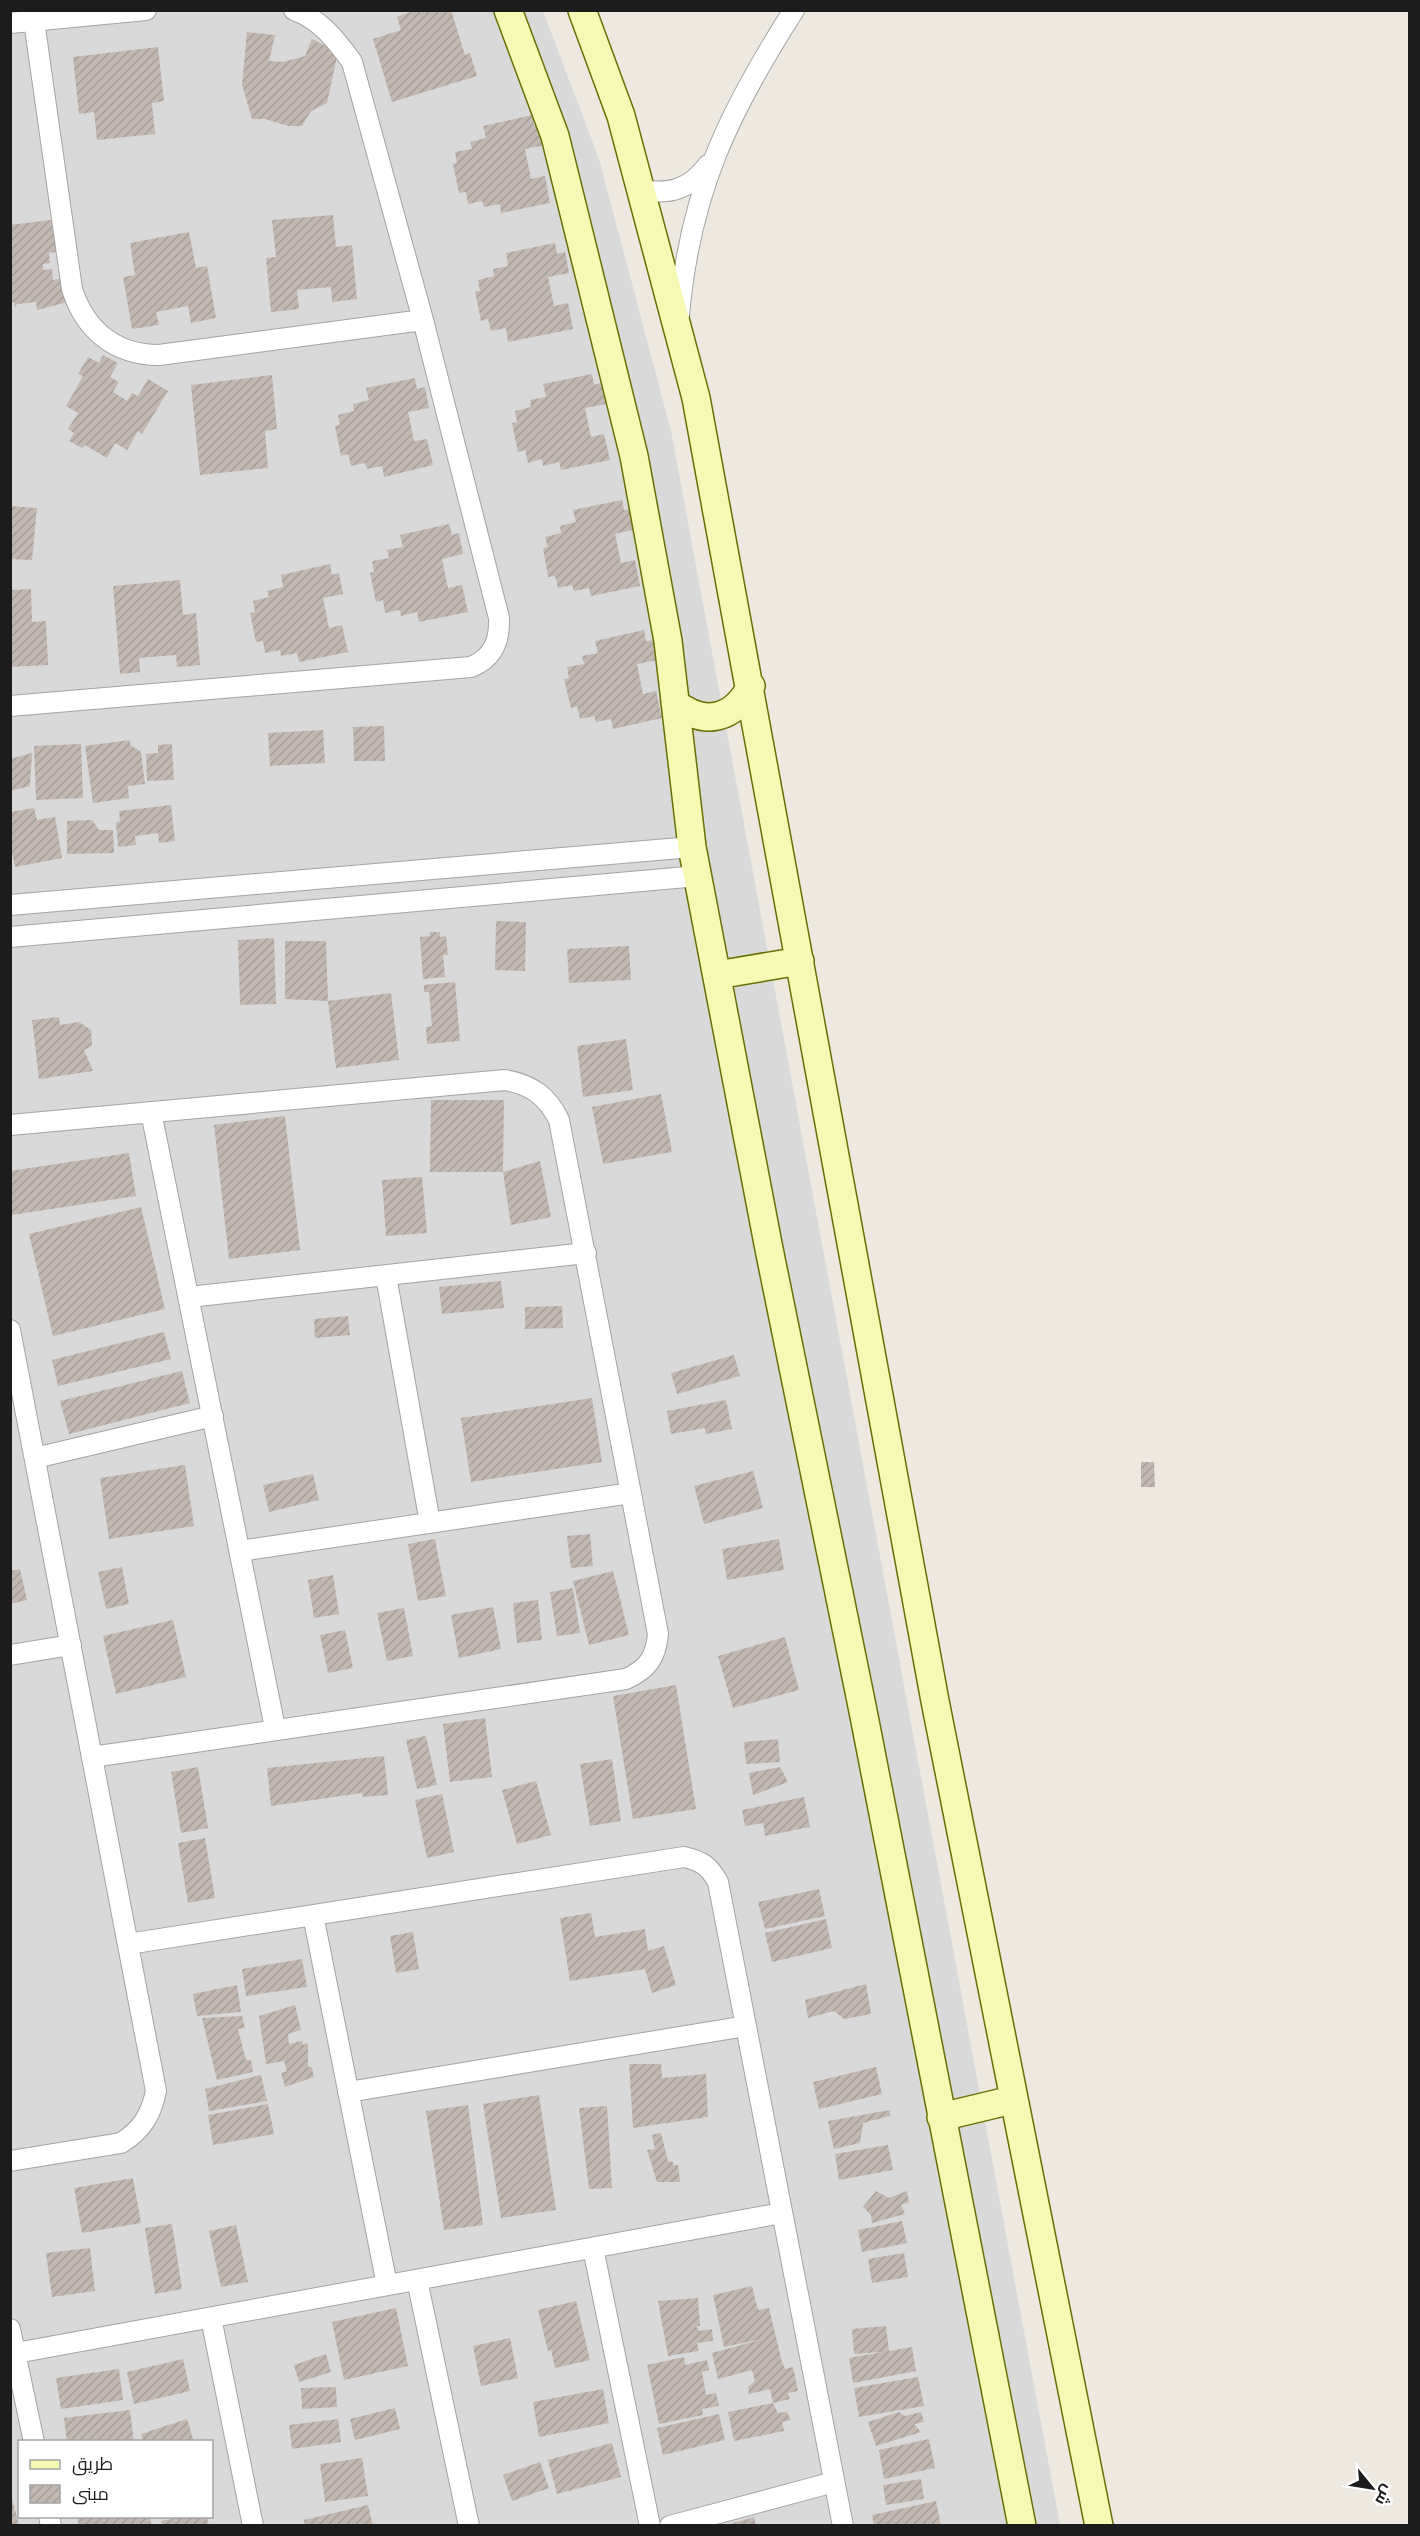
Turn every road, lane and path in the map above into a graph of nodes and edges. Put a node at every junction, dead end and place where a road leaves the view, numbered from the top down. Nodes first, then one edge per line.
1 (146, 10) edge
2 (294, 10) edge
3 (508, 10) edge
4 (582, 10) edge
5 (794, 10) edge
6 (34, 21) junction
7 (10, 23) edge
8 (713, 158) junction
9 (641, 190) junction
10 (423, 320) junction
11 (678, 325) junction
12 (751, 686) junction
13 (675, 704) junction
14 (10, 706) edge
15 (692, 847) junction
16 (698, 876) junction
17 (10, 904) edge
18 (10, 937) edge
19 (800, 961) junction
20 (717, 975) junction
21 (151, 1112) junction
22 (10, 1125) edge
23 (586, 1253) junction
24 (386, 1276) junction
25 (189, 1297) junction
26 (10, 1330) edge
27 (213, 1416) junction
28 (35, 1458) junction
29 (631, 1493) junction
30 (430, 1523) junction
31 (240, 1551) junction
32 (71, 1645) junction
33 (10, 1655) edge
34 (275, 1728) junction
35 (92, 1757) junction
36 (313, 1915) junction
37 (128, 1944) junction
38 (746, 2026) junction
39 (348, 2092) junction
40 (1012, 2100) junction
41 (941, 2117) junction
42 (10, 2161) edge
43 (782, 2213) junction
44 (593, 2248) junction
45 (417, 2280) junction
46 (387, 2285) junction
47 (211, 2318) junction
48 (10, 2329) edge
49 (16, 2353) junction
50 (34, 2440) edge
51 (834, 2482) junction
52 (253, 2526) edge
53 (469, 2526) edge
54 (650, 2526) edge
55 (670, 2526) edge
56 (843, 2526) edge
57 (1022, 2526) edge
58 (1099, 2526) edge

1 - 6 street
2 - 10 street
3 - 13 street
4 - 9 street
5 - 8 street
6 - 7 street
6 - 10 street
8 - 9 street
8 - 11 street
9 - 11 street
10 - 14 street
11 - 12 street
12 - 13 street
12 - 19 street
13 - 15 street
15 - 16 street
15 - 17 street
16 - 18 street
16 - 20 street
19 - 20 street
19 - 40 street
20 - 41 street
21 - 22 street
21 - 23 street
21 - 25 street
23 - 24 street
23 - 29 street
24 - 25 street
24 - 30 street
25 - 27 street
26 - 28 street
27 - 28 street
27 - 31 street
28 - 32 street
29 - 30 street
29 - 34 street
30 - 31 street
31 - 34 street
32 - 33 street
32 - 35 street
34 - 35 street
35 - 37 street
36 - 37 street
36 - 38 street
36 - 39 street
37 - 42 street
38 - 39 street
38 - 43 street
39 - 46 street
40 - 41 street
40 - 58 street
41 - 57 street
43 - 44 street
43 - 51 street
44 - 45 street
44 - 54 street
45 - 46 street
45 - 53 street
46 - 47 street
47 - 49 street
47 - 52 street
48 - 49 street
49 - 50 street
51 - 55 street
51 - 56 street

